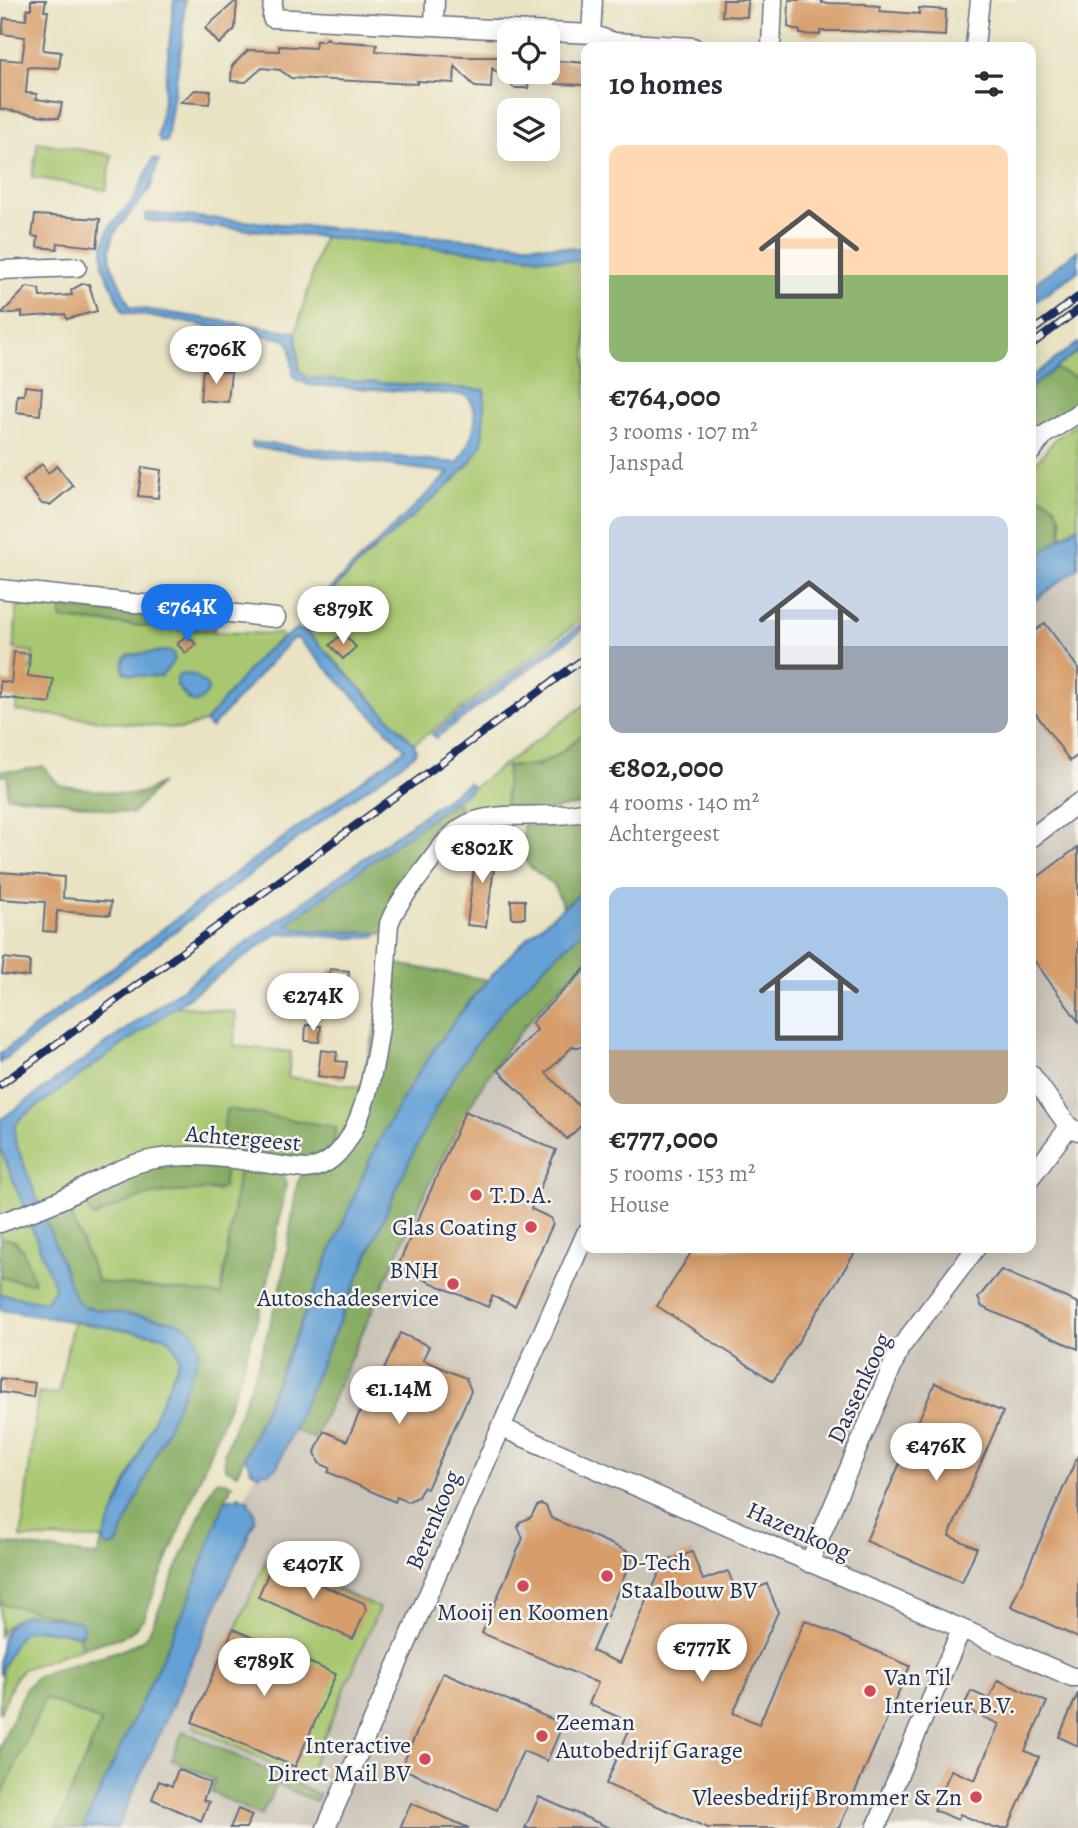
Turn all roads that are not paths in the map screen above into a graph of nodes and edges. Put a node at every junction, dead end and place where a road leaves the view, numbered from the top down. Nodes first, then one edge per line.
1 (273, 0) edge
2 (435, 0) edge
3 (593, 0) edge
4 (773, 0) edge
5 (980, 0) edge
6 (434, 25) junction
7 (591, 34) junction
8 (614, 42) edge
9 (771, 42) edge
10 (976, 42) edge
11 (77, 267) dead end
12 (0, 270) edge
13 (1078, 413) edge
14 (1036, 445) edge
15 (0, 589) edge
16 (276, 618) dead end
17 (1078, 803) edge
18 (581, 812) edge
19 (1036, 834) edge
20 (1036, 1080) edge
21 (1074, 1129) edge
22 (1036, 1171) edge
23 (8, 1220) edge
24 (581, 1244) edge
25 (972, 1253) edge
26 (500, 1427) junction
27 (809, 1563) junction
28 (961, 1630) junction
29 (1078, 1677) edge
30 (326, 1828) edge
31 (876, 1828) edge

1 - 6 street
2 - 6 street
3 - 7 street
4 - 9 street
5 - 10 street
6 - 7 street
7 - 8 street
11 - 12 street
13 - 14 street
15 - 16 street
17 - 19 street
18 - 23 street, Achtergeest
20 - 21 street
21 - 22 street
24 - 26 street, Berenkoog
25 - 27 street, Dassenkoog
26 - 27 street, Hazenkoog
26 - 30 street, Berenkoog
27 - 28 street, Hazenkoog
28 - 29 street, Hazenkoog
28 - 31 street

